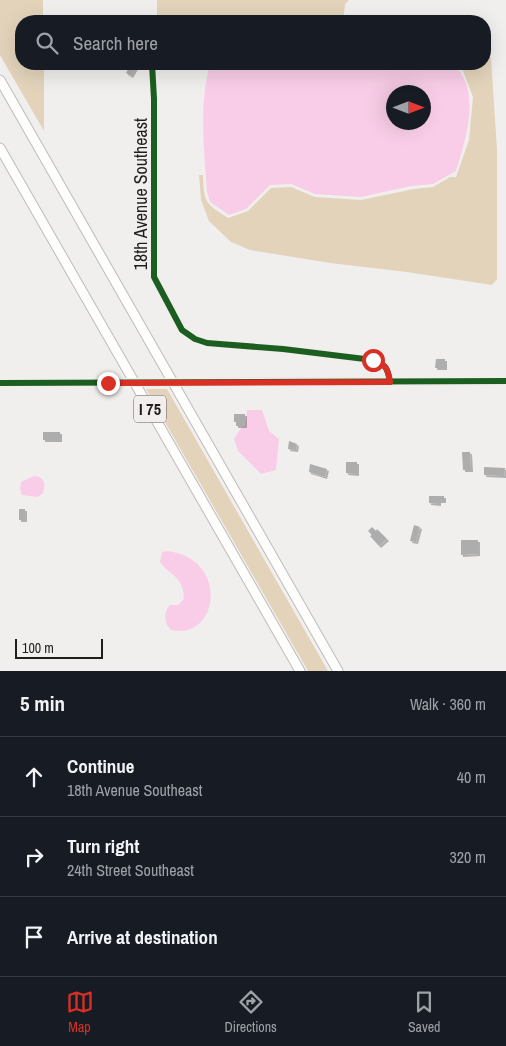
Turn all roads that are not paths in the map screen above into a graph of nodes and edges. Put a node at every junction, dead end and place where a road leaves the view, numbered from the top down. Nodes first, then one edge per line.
1 (152, 70) edge
2 (0, 80) edge
3 (0, 148) edge
4 (506, 381) edge
5 (390, 382) junction
6 (0, 383) edge
7 (300, 671) edge
8 (338, 671) edge

1 - 5 street, 18th Avenue Southeast
2 - 8 highway, I 75
3 - 7 highway, I 75
4 - 5 street
5 - 6 street, bridge

